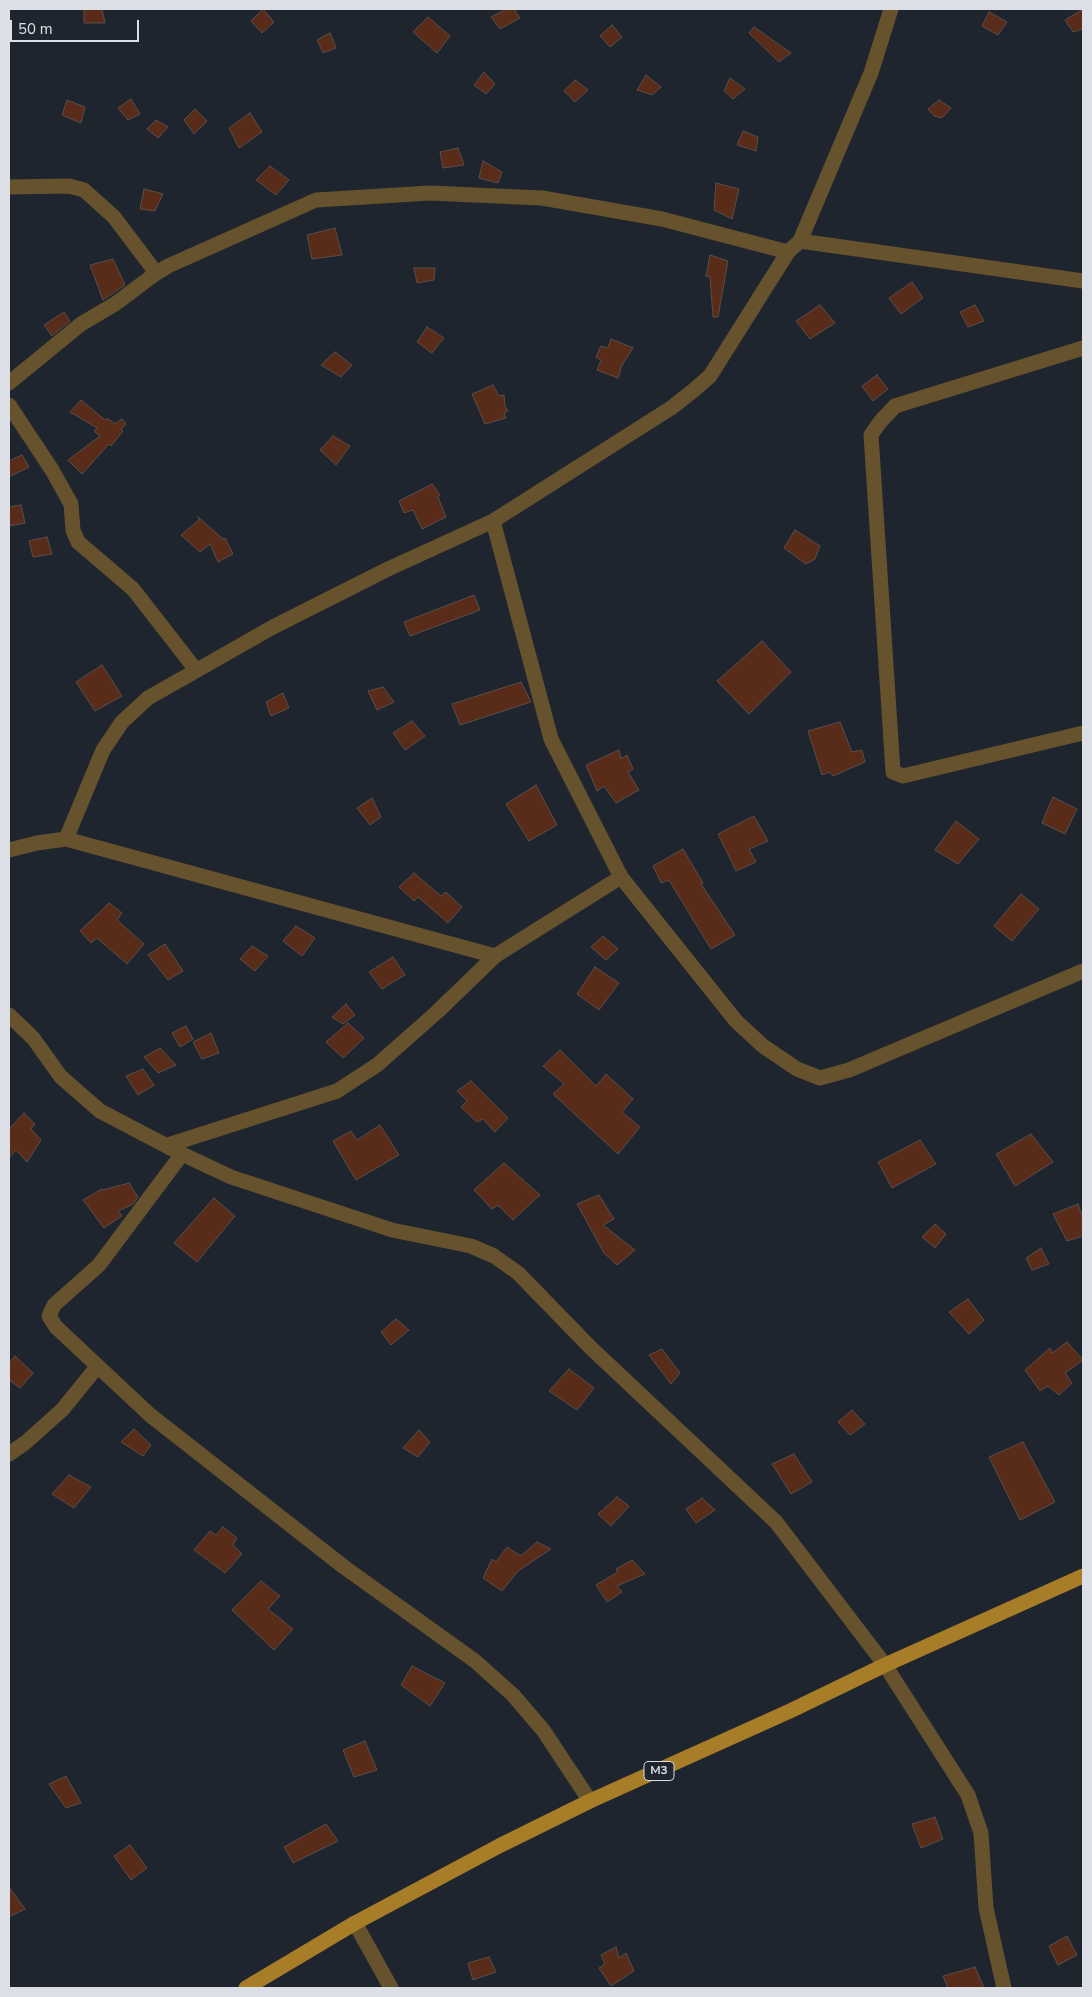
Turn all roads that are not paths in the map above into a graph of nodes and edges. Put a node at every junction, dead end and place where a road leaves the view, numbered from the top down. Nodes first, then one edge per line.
1 (891, 9) edge
2 (9, 187) edge
3 (800, 242) junction
4 (788, 252) junction
5 (156, 274) junction
6 (1083, 281) edge
7 (1083, 348) edge
8 (9, 383) edge
9 (9, 405) edge
10 (493, 521) junction
11 (196, 670) junction
12 (1083, 734) edge
13 (66, 839) junction
14 (9, 850) edge
15 (621, 877) junction
16 (495, 956) junction
17 (1083, 971) edge
18 (9, 1015) edge
19 (168, 1145) junction
20 (182, 1154) junction
21 (97, 1367) junction
22 (9, 1454) edge
23 (1083, 1576) edge
24 (884, 1665) junction
25 (590, 1802) junction
26 (355, 1923) junction
27 (246, 1988) edge
28 (391, 1988) edge
29 (1004, 1988) edge

1 - 3 street
2 - 5 street
3 - 4 street
3 - 6 street
4 - 5 street
4 - 10 street
5 - 8 street
7 - 12 street
9 - 11 street
10 - 11 street
10 - 15 street
11 - 13 street
13 - 14 street
13 - 16 street
15 - 16 street
15 - 17 street
16 - 19 street
18 - 19 street
19 - 20 street
20 - 21 street
20 - 24 street
21 - 22 street
21 - 25 street
23 - 24 main road, M3
24 - 25 main road, M3
24 - 29 street
25 - 26 main road, M3
26 - 27 main road, M3
26 - 28 street

